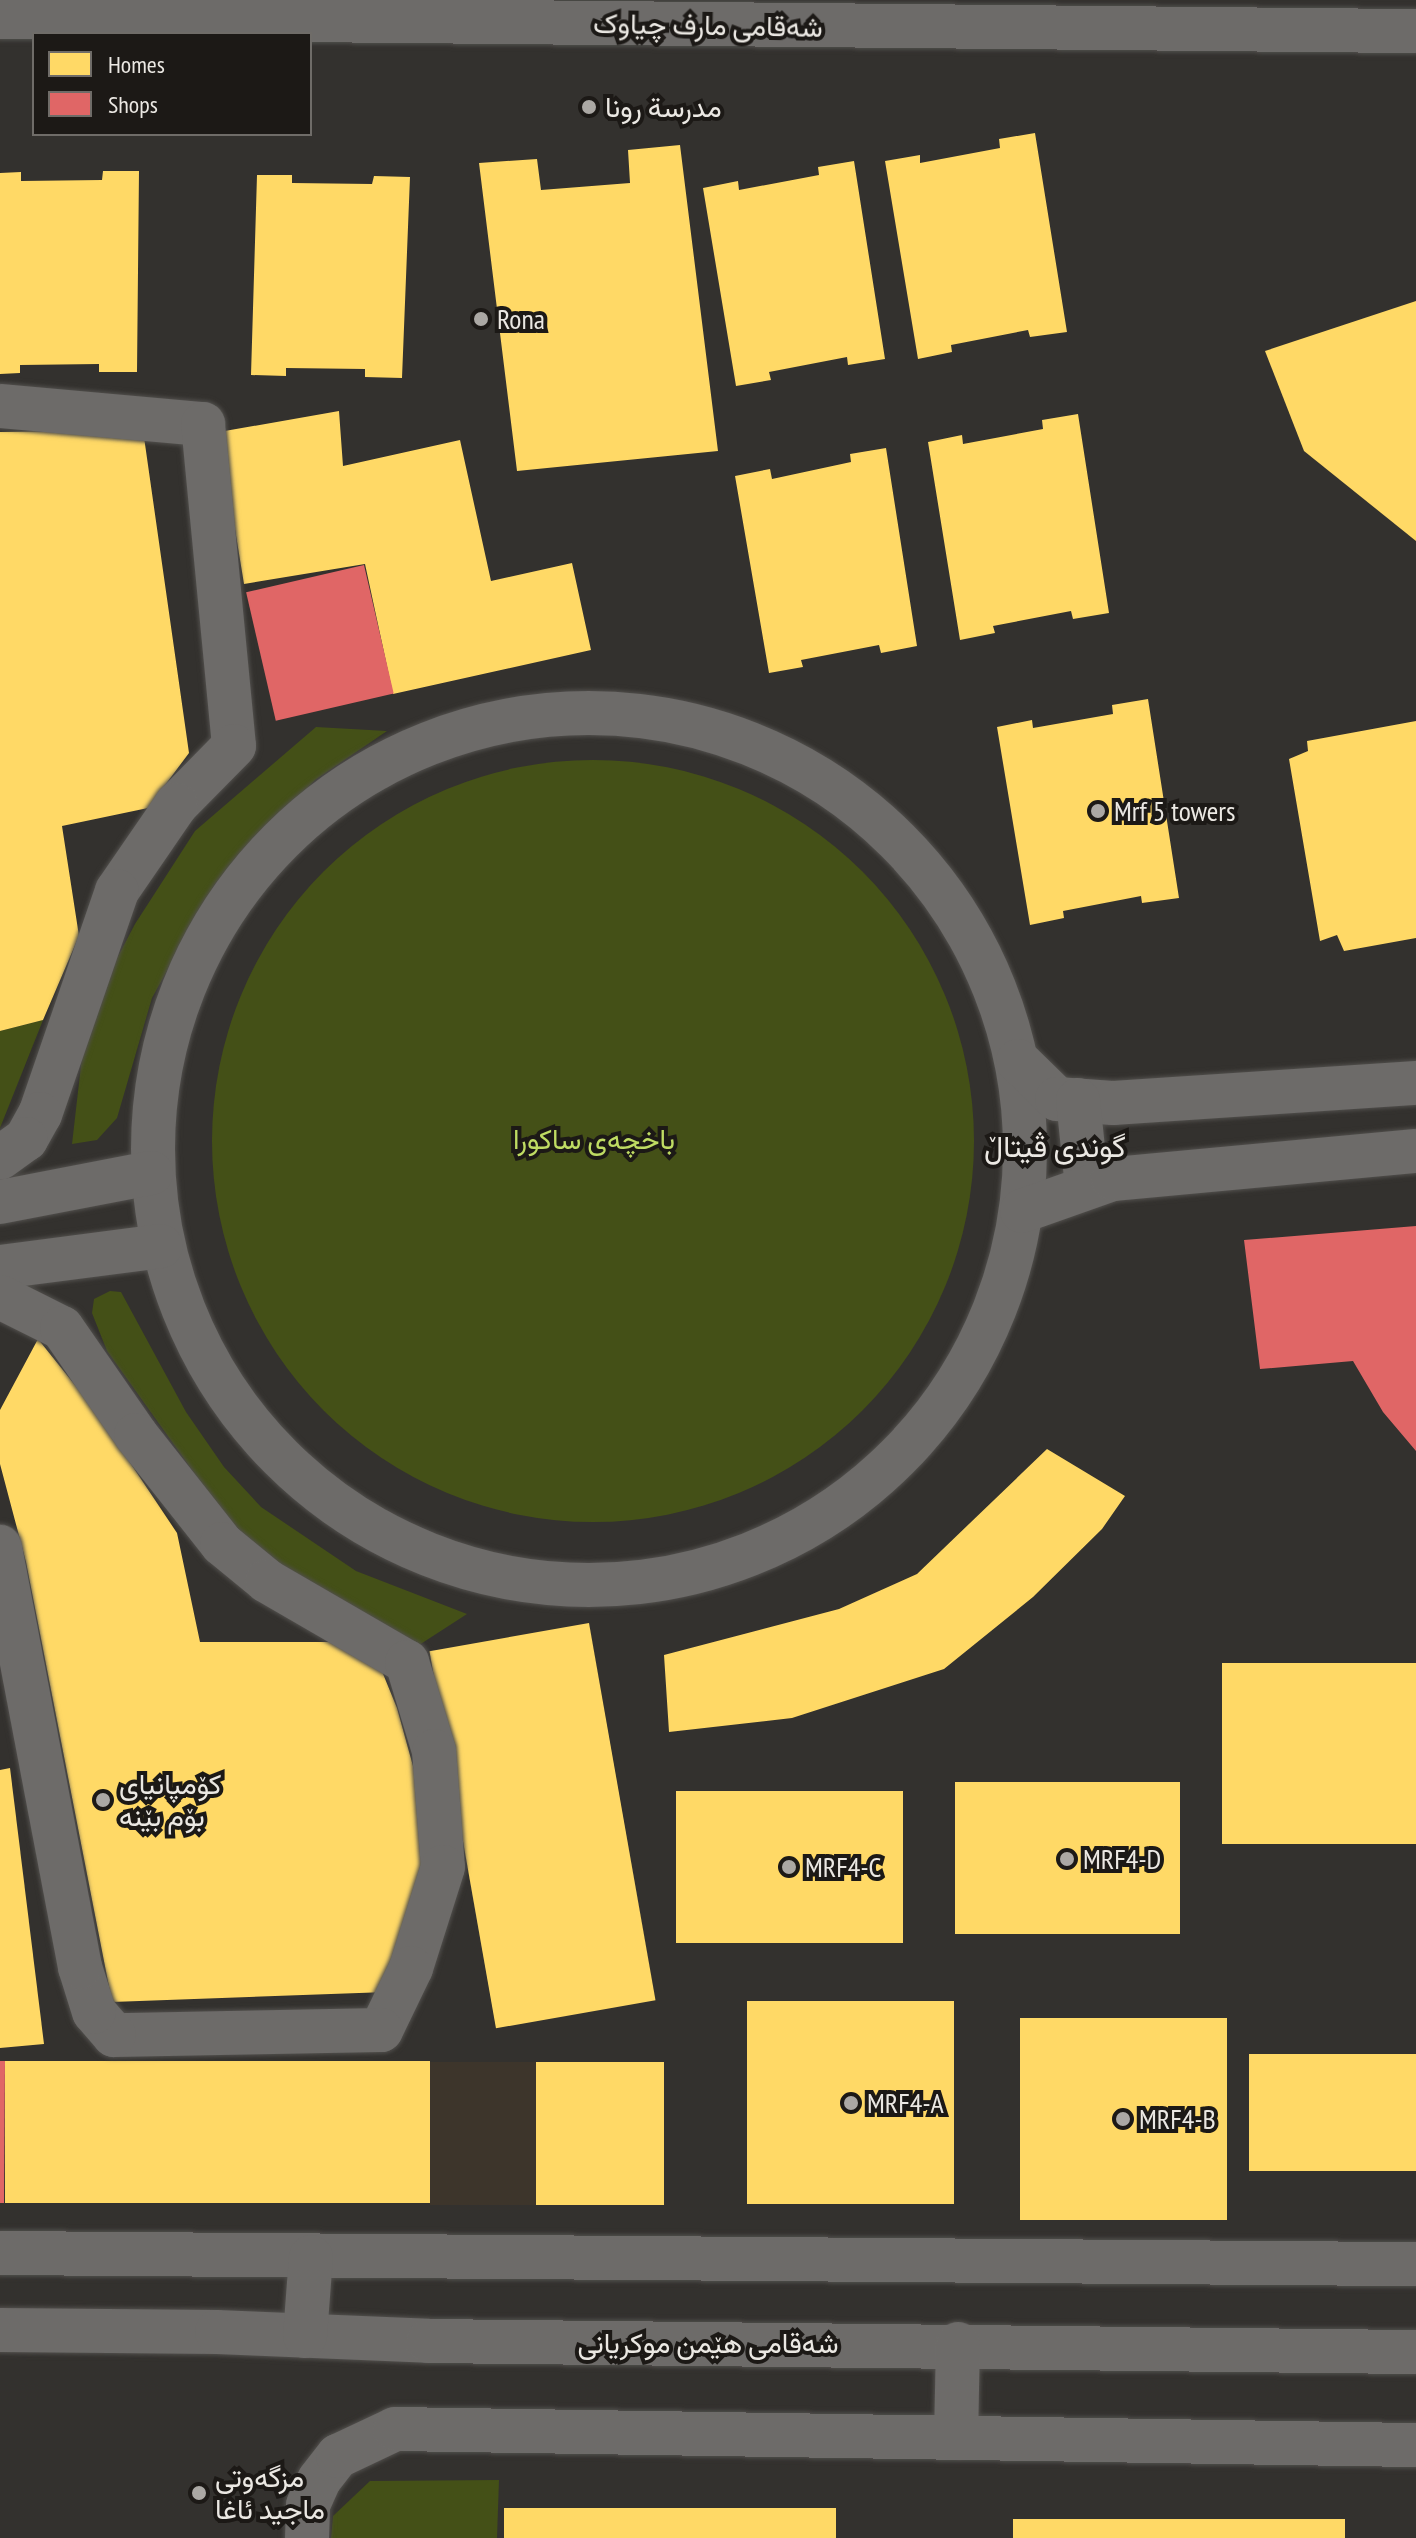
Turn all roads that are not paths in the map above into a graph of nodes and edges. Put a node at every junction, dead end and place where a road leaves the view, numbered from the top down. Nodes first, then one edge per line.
1 (762, 13) edge
2 (0, 17) edge
3 (1416, 31) edge
4 (0, 406) edge
5 (1018, 1061) junction
6 (1416, 1083) edge
7 (1078, 1100) junction
8 (1416, 1151) edge
9 (0, 1158) edge
10 (151, 1173) junction
11 (1087, 1187) junction
12 (0, 1202) edge
13 (1022, 1211) junction
14 (161, 1246) junction
15 (0, 1267) edge
16 (0, 1297) edge
17 (0, 1547) edge
18 (0, 2253) edge
19 (311, 2257) junction
20 (1416, 2264) edge
21 (0, 2330) edge
22 (305, 2336) junction
23 (958, 2344) junction
24 (1416, 2352) edge
25 (956, 2438) junction
26 (1416, 2445) edge
27 (307, 2538) edge

1 - 2 street, شەقامی مارف چیاوک
1 - 3 street, شەقامی مارف چیاوک
4 - 9 street
5 - 7 street
5 - 10 street
5 - 13 street
6 - 7 street
7 - 11 street
8 - 11 street
10 - 12 street
10 - 14 street
11 - 13 street
13 - 14 street
14 - 15 street
16 - 17 street
18 - 19 street
19 - 20 street
19 - 22 street
21 - 22 street, شەقامی هێمن موکریانی
22 - 23 street, شەقامی هێمن موکریانی
23 - 24 street, شەقامی هێمن موکریانی
23 - 25 street
25 - 26 street
25 - 27 street

